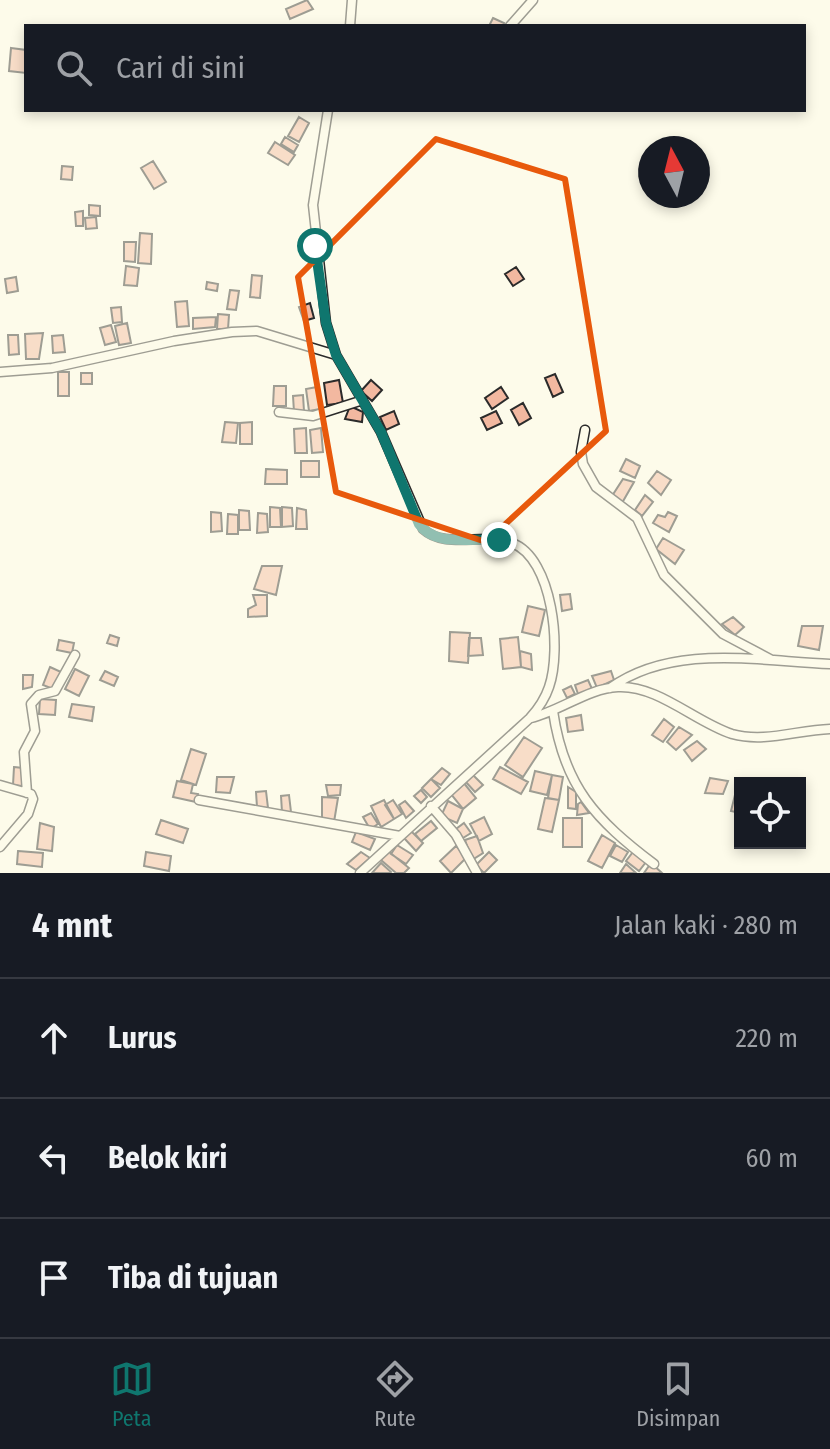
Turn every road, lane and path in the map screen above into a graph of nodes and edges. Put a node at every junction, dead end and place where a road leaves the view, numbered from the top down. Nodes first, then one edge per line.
1 (352, 0) edge
2 (533, 0) edge
3 (350, 24) edge
4 (512, 24) edge
5 (328, 112) edge
6 (336, 355) junction
7 (0, 372) edge
8 (363, 400) junction
9 (279, 412) dead end
10 (585, 430) dead end
11 (75, 655) dead end
12 (772, 660) junction
13 (830, 664) edge
14 (608, 688) junction
15 (553, 711) junction
16 (530, 718) junction
17 (830, 729) edge
18 (0, 785) edge
19 (27, 793) junction
20 (199, 800) dead end
21 (431, 806) junction
22 (400, 836) junction
23 (0, 847) edge
24 (654, 864) dead end
25 (360, 873) edge
26 (477, 873) edge

1 - 3 street
2 - 4 street
5 - 6 street
6 - 7 street
6 - 8 street
8 - 9 street
8 - 16 street
10 - 12 street
11 - 19 street
12 - 13 street
12 - 14 street
14 - 15 street
14 - 17 street
15 - 16 street
15 - 24 street
16 - 21 street
18 - 19 street
19 - 23 street
20 - 22 street
21 - 22 street
21 - 26 street
22 - 25 street

